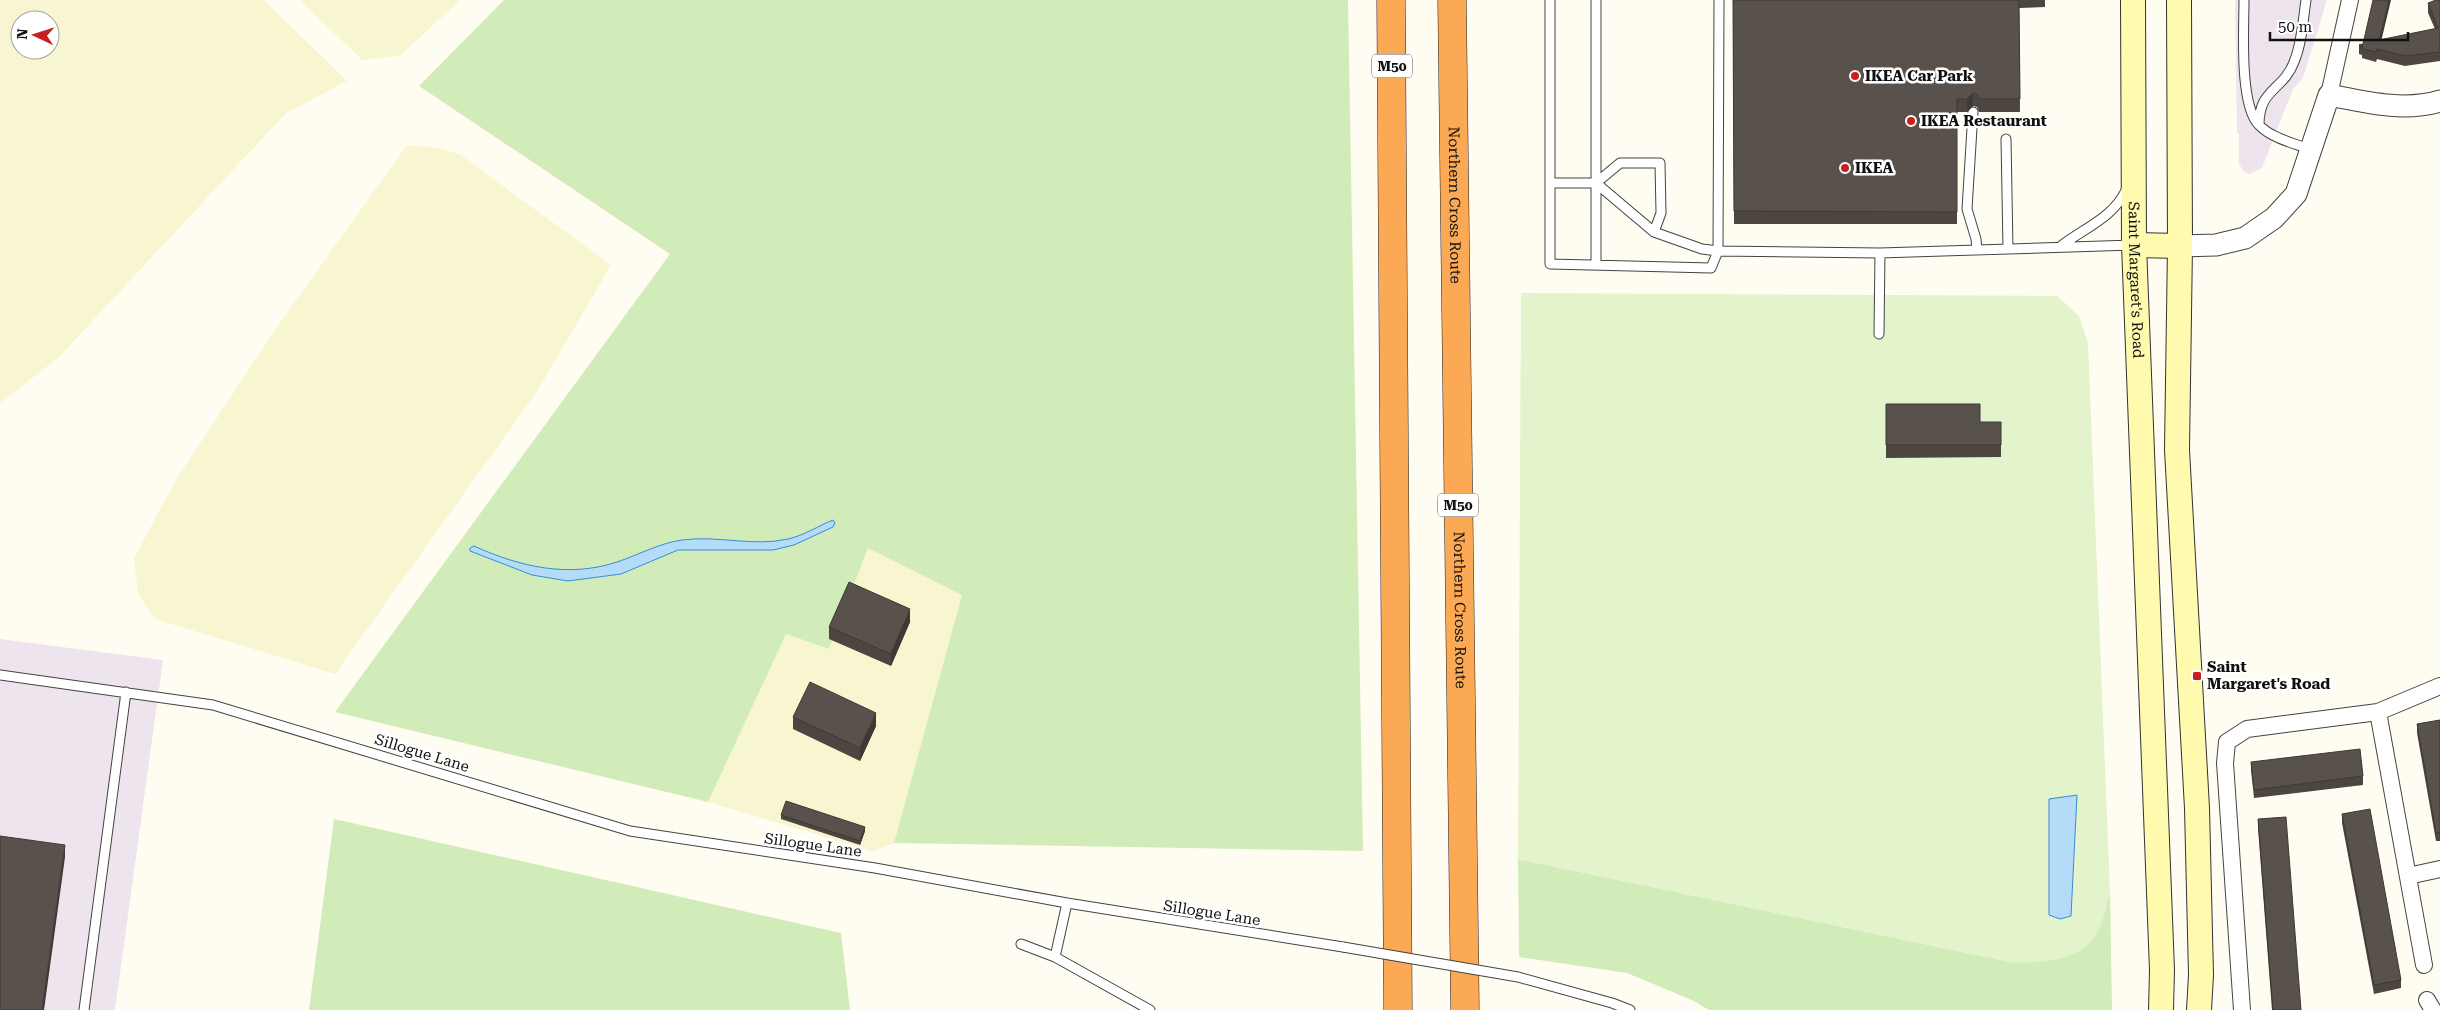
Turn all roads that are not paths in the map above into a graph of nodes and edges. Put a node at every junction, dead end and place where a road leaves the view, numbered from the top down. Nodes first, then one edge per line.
1 (1385, 0) edge
2 (1392, 0) edge
3 (1452, 0) edge
4 (1550, 0) edge
5 (1596, 0) edge
6 (1719, 0) edge
7 (2133, 0) edge
8 (2179, 0) edge
9 (2244, 0) edge
10 (2306, 0) edge
11 (2350, 0) edge
12 (2329, 95) junction
13 (2440, 101) edge
14 (1973, 112) dead end
15 (2259, 125) junction
16 (1392, 131) junction
17 (2006, 139) dead end
18 (2311, 150) junction
19 (2134, 171) junction
20 (1550, 183) junction
21 (1596, 184) junction
22 (1654, 232) junction
23 (2134, 245) junction
24 (2061, 246) junction
25 (2180, 246) junction
26 (2008, 249) junction
27 (1977, 250) junction
28 (1718, 251) junction
29 (1880, 253) junction
30 (1596, 265) junction
31 (1879, 334) dead end
32 (0, 675) edge
33 (2440, 686) edge
34 (126, 692) junction
35 (2378, 712) junction
36 (2440, 868) edge
37 (2408, 876) junction
38 (1067, 903) junction
39 (1021, 944) dead end
40 (1056, 957) junction
41 (2424, 965) dead end
42 (2161, 999) edge
43 (2200, 999) edge
44 (84, 1010) edge
45 (1150, 1010) edge
46 (1398, 1010) edge
47 (1465, 1010) edge
48 (1630, 1010) edge
49 (2242, 1010) edge

1 - 16 highway
2 - 16 highway, M50
3 - 47 highway, Northern Cross Route / M50
4 - 20 lane
5 - 21 lane
6 - 28 lane
7 - 19 main road, Saint Margaret's Road
8 - 25 main road
9 - 15 lane
10 - 15 lane
11 - 12 street
12 - 13 street
12 - 18 street
14 - 27 lane
15 - 18 lane
16 - 46 highway, M50
17 - 26 lane
18 - 25 street
19 - 23 main road, Saint Margaret's Road
19 - 24 lane
20 - 21 lane
20 - 30 lane
21 - 22 lane
21 - 22 lane
21 - 30 lane
22 - 28 lane
23 - 24 lane
23 - 25 main road
23 - 42 main road, Saint Margaret's Road
24 - 26 lane
25 - 43 main road
26 - 27 lane
27 - 29 lane
28 - 29 lane
28 - 30 lane
29 - 31 lane
32 - 34 lane, Sillogue Lane
33 - 35 street
34 - 38 lane, Sillogue Lane
34 - 44 lane
35 - 37 street
35 - 49 street
36 - 37 street
37 - 41 street
38 - 40 lane
38 - 48 lane, Sillogue Lane, bridge
39 - 40 lane
40 - 45 lane
42 - 43 main road

